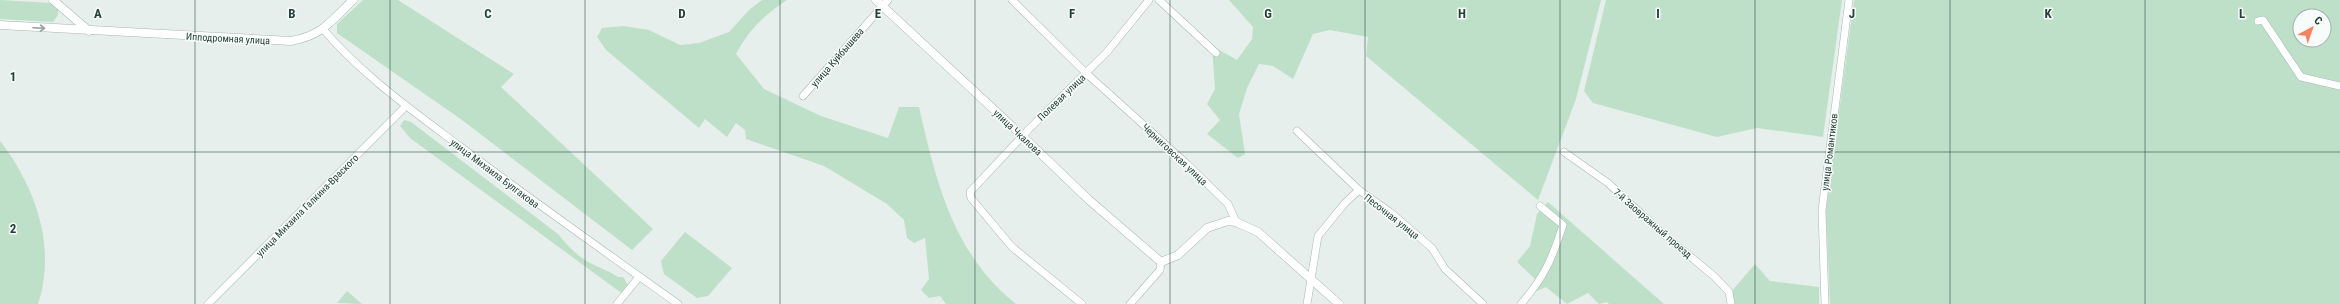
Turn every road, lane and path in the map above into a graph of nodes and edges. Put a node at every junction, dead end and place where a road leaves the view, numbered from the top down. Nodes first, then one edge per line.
1 (53, 0) edge
2 (353, 0) edge
3 (876, 0) edge
4 (1012, 0) edge
5 (1149, 0) edge
6 (1159, 0) edge
7 (1849, 0) edge
8 (885, 3) edge
9 (2258, 21) dead end
10 (0, 25) edge
11 (323, 29) junction
12 (89, 31) junction
13 (1216, 54) dead end
14 (1086, 73) junction
15 (2340, 86) edge
16 (803, 96) dead end
17 (406, 106) junction
18 (1297, 131) dead end
19 (1023, 136) junction
20 (1564, 152) dead end
21 (1359, 190) junction
22 (1540, 206) dead end
23 (1236, 222) junction
24 (1161, 262) junction
25 (640, 277) junction
26 (1310, 277) junction
27 (208, 304) edge
28 (617, 304) edge
29 (678, 304) edge
30 (1082, 304) edge
31 (1130, 304) edge
32 (1307, 304) edge
33 (1339, 304) edge
34 (1483, 304) edge
35 (1521, 304) edge
36 (1731, 304) edge
37 (1825, 304) edge

1 - 12 street
2 - 11 street, Ипподромная улица
3 - 8 street, улица Чкалова
4 - 14 street, Черниговская улица
5 - 14 street, Полевая улица
6 - 13 street
7 - 37 street, улица Романтиков
8 - 16 street, улица Куйбышева
8 - 19 street, улица Чкалова
9 - 15 street
10 -> 12 street, Ипподромная улица
11 - 12 street, Ипподромная улица
11 - 17 street, улица Михаила Булгакова
14 - 19 street, Полевая улица
14 - 23 street, Черниговская улица
17 - 25 street, улица Михаила Булгакова
17 - 27 street, улица Михаила Галкина-Враского
18 - 21 street, Песочная улица
19 - 24 street, улица Чкалова
19 - 30 street, Полевая улица
20 - 36 street, 7-й Заовражный проезд
21 - 26 street
21 - 34 street, Песочная улица
22 - 35 street
23 - 24 street
23 - 26 street
24 - 31 street
25 - 28 street
25 - 29 street, улица Михаила Булгакова
26 - 32 street
26 - 33 street

